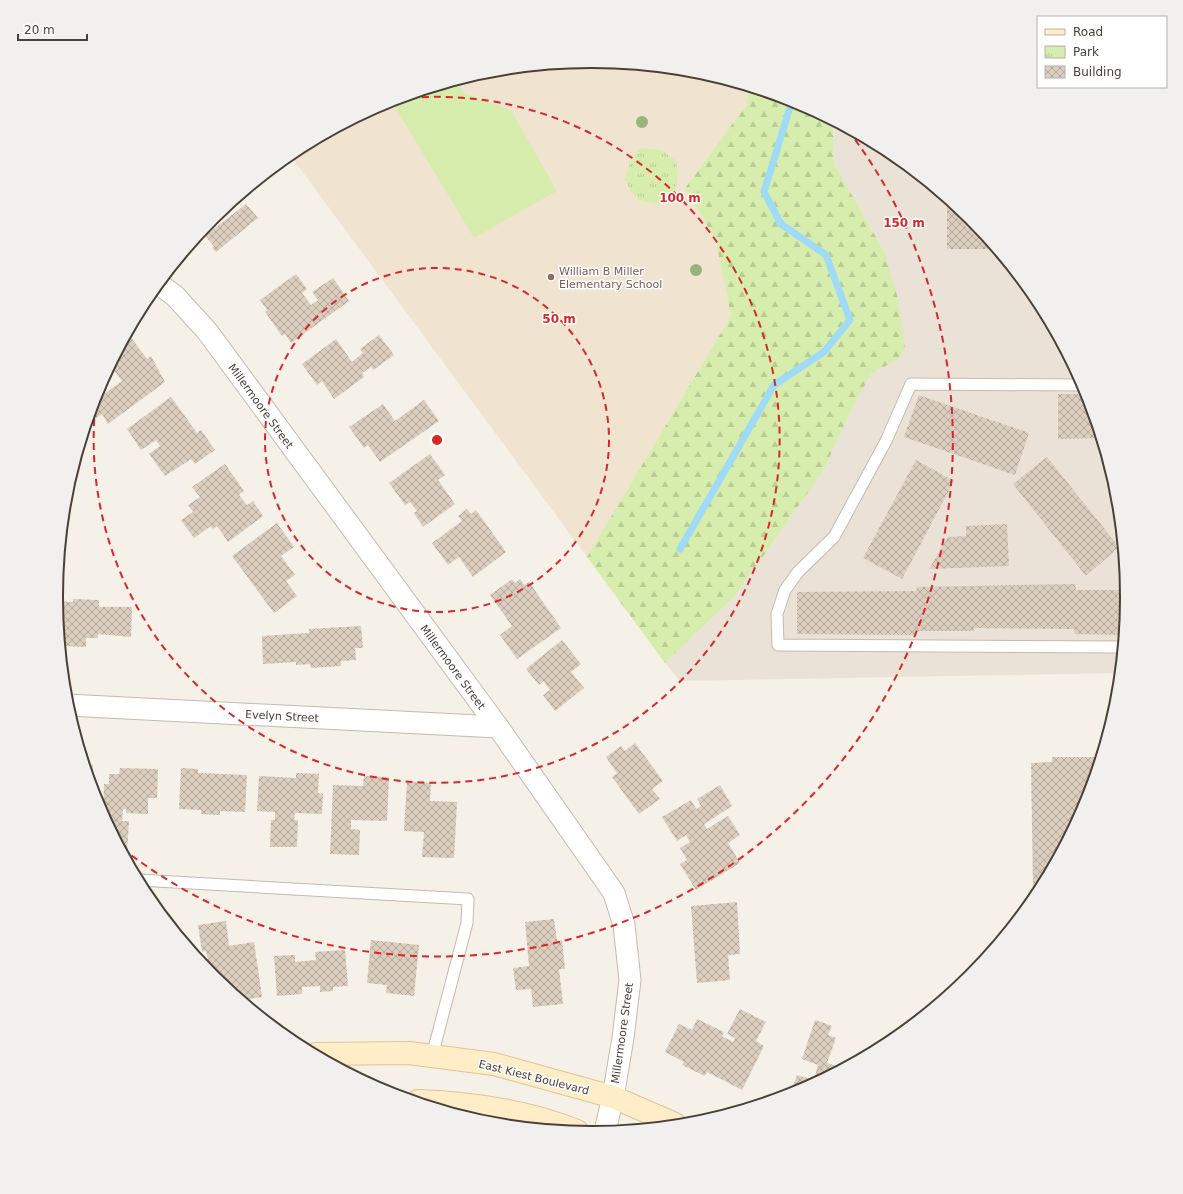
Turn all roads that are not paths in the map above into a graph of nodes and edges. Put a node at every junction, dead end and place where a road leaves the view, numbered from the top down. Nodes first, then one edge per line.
1 (163, 287) edge
2 (1075, 385) edge
3 (1117, 647) edge
4 (74, 705) edge
5 (498, 727) junction
6 (146, 880) edge
7 (325, 1054) edge
8 (432, 1056) junction
9 (613, 1097) junction
10 (437, 1102) edge
11 (666, 1120) edge
12 (557, 1124) edge
13 (606, 1125) edge

1 - 5 street, Millermoore Street
2 - 3 lane
4 - 5 street, Evelyn Street
5 - 9 street, Millermoore Street
6 - 8 lane
7 - 8 main road, East Kiest Boulevard
8 - 9 main road, East Kiest Boulevard
9 - 11 main road, East Kiest Boulevard
9 - 13 street, Millermoore Street
10 - 12 main road

